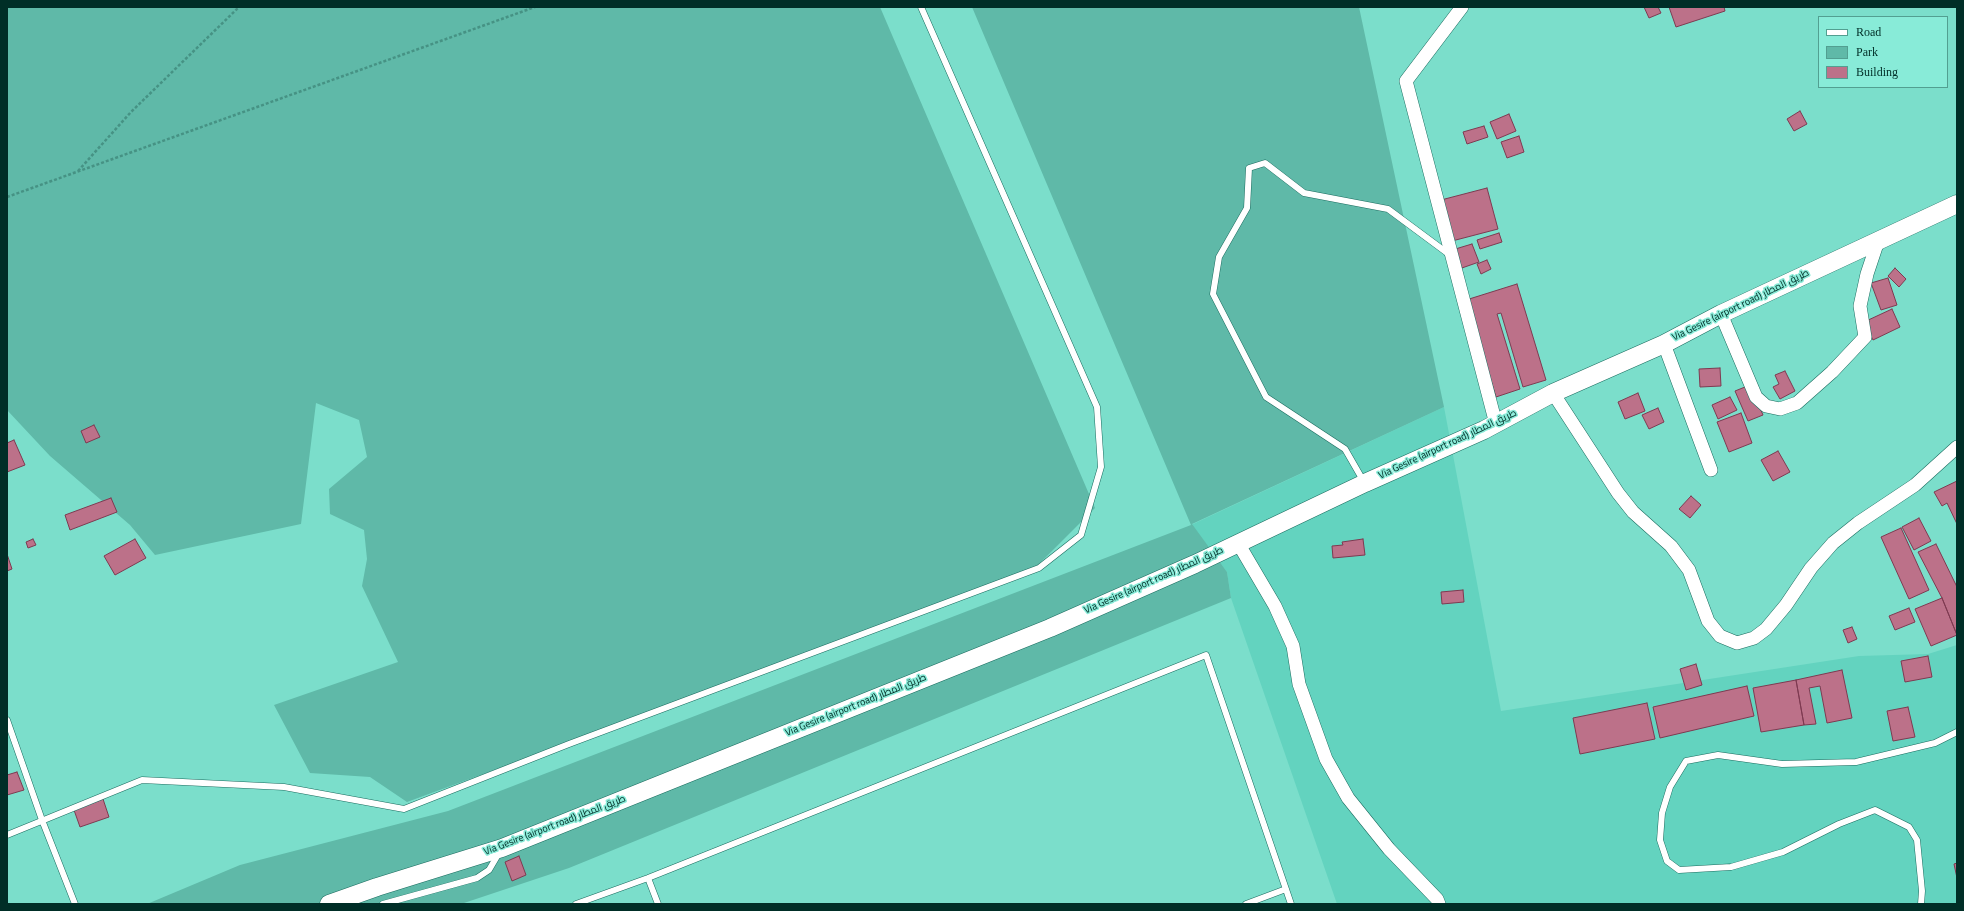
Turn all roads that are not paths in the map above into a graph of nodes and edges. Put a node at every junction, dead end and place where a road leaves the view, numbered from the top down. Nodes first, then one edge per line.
1 (921, 7) edge
2 (1462, 7) edge
3 (1957, 204) edge
4 (1878, 241) junction
5 (1450, 255) junction
6 (1721, 314) junction
7 (1664, 344) junction
8 (1554, 393) junction
9 (1496, 424) junction
10 (1957, 447) edge
11 (1711, 470) dead end
12 (1365, 483) junction
13 (1238, 543) junction
14 (7, 720) edge
15 (1957, 732) edge
16 (42, 820) junction
17 (7, 835) edge
18 (502, 848) junction
19 (648, 878) junction
20 (1286, 889) junction
21 (1441, 902) edge
22 (75, 904) edge
23 (329, 904) edge
24 (382, 904) edge
25 (576, 904) edge
26 (658, 904) edge
27 (1246, 904) edge
28 (1291, 904) edge
29 (1921, 904) edge

1 - 16 lane
2 - 5 street
3 - 4 main road, Via Gesire (airport road) طريق المطار
4 - 6 main road, Via Gesire (airport road) طريق المطار
4 - 6 street
5 - 9 street
5 - 12 lane
6 - 7 main road, Via Gesire (airport road) طريق المطار
7 - 8 main road, Via Gesire (airport road) طريق المطار
7 - 11 street
8 - 9 main road, Via Gesire (airport road) طريق المطار
8 - 10 street
9 - 12 main road, Via Gesire (airport road) طريق المطار
12 - 13 main road, Via Gesire (airport road) طريق المطار
13 - 18 main road, Via Gesire (airport road) طريق المطار
13 - 21 street
14 - 16 lane
15 - 29 lane
16 - 17 lane
16 - 22 lane
18 - 23 main road, Via Gesire (airport road) طريق المطار
18 - 24 lane
19 - 20 lane
19 - 25 lane
19 - 26 lane
20 - 27 lane
20 - 28 lane

